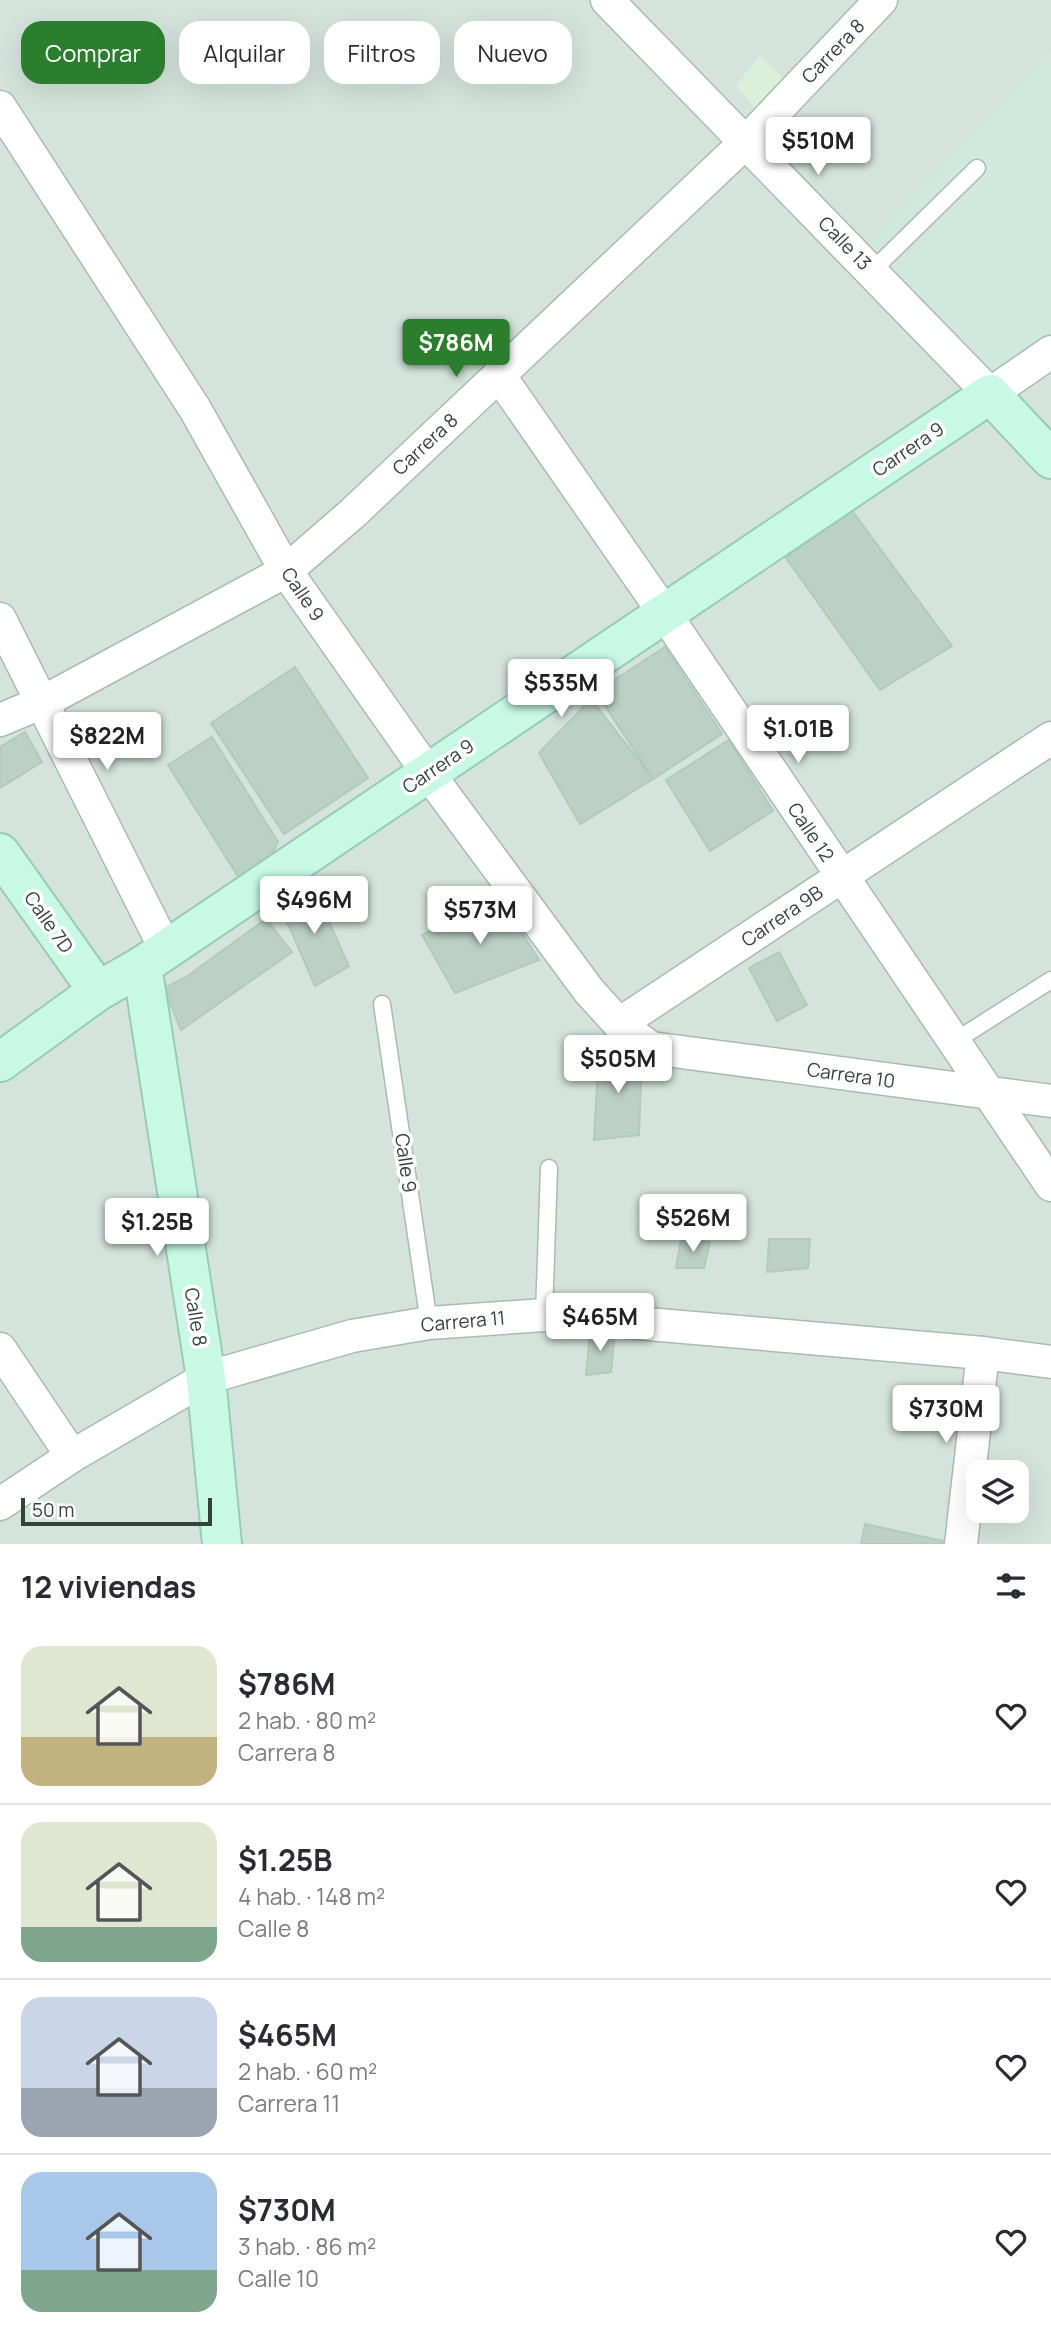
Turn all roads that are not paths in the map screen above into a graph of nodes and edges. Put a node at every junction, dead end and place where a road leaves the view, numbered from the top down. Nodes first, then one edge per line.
1 (607, 0) edge
2 (881, 0) edge
3 (0, 107) edge
4 (747, 141) junction
5 (977, 168) dead end
6 (872, 271) junction
7 (1051, 352) edge
8 (499, 375) junction
9 (990, 394) junction
10 (1051, 459) edge
11 (286, 571) junction
12 (665, 614) junction
13 (0, 619) edge
14 (43, 702) junction
15 (0, 720) edge
16 (1051, 738) edge
17 (428, 773) junction
18 (0, 853) edge
19 (841, 877) junction
20 (154, 958) junction
21 (1051, 980) edge
22 (98, 991) junction
23 (382, 1004) dead end
24 (619, 1024) junction
25 (955, 1041) junction
26 (651, 1048) joint
27 (0, 1062) edge
28 (992, 1094) junction
29 (1051, 1101) edge
30 (550, 1168) dead end
31 (1051, 1185) edge
32 (544, 1315) junction
33 (429, 1323) junction
34 (0, 1349) edge
35 (983, 1353) junction
36 (1051, 1362) edge
37 (206, 1378) junction
38 (72, 1456) junction
39 (0, 1504) edge
40 (222, 1544) edge
41 (961, 1544) edge

1 - 4 street, Calle 13
2 - 4 street, Carrera 8
3 - 11 street, Calle 9
4 - 6 street, Calle 13
4 - 8 street, Carrera 8
5 - 6 lane
6 - 9 street, Calle 13
7 - 9 street, Carrera 9
8 - 11 street, Carrera 8
8 - 12 street, Calle 12
9 - 10 main road, Calle 13
9 - 12 main road, Carrera 9
11 - 14 street, Carrera 8
11 - 17 street, Calle 9
12 - 17 main road, Carrera 9
12 - 19 street, Calle 12
13 - 14 street, Calle 8
14 - 15 street, Carrera 8
14 - 20 street, Calle 8
16 - 19 street, Carrera 9B
17 - 20 main road, Carrera 9
17 - 24 street, Calle 9
18 - 22 main road, Calle 7D
19 - 24 street, Carrera 9B
19 - 25 street, Calle 12
20 - 22 main road, Carrera 9
20 - 37 main road, Calle 8
21 - 25 lane
22 - 27 main road, Carrera 9
23 - 33 lane, Calle 9
24 - 26 street, Calle 9
25 - 28 street, Calle 12
26 - 28 street, Carrera 10
28 - 29 street, Carrera 10
28 - 31 street, Calle 12
30 - 32 lane
32 - 33 street, Carrera 11
32 - 35 street, Carrera 11
33 - 37 street, Carrera 11
34 - 38 street
35 - 36 street, Carrera 11
35 - 41 street
37 - 38 street, Carrera 11
37 - 40 main road, Calle 8
38 - 39 street, Carrera 11

